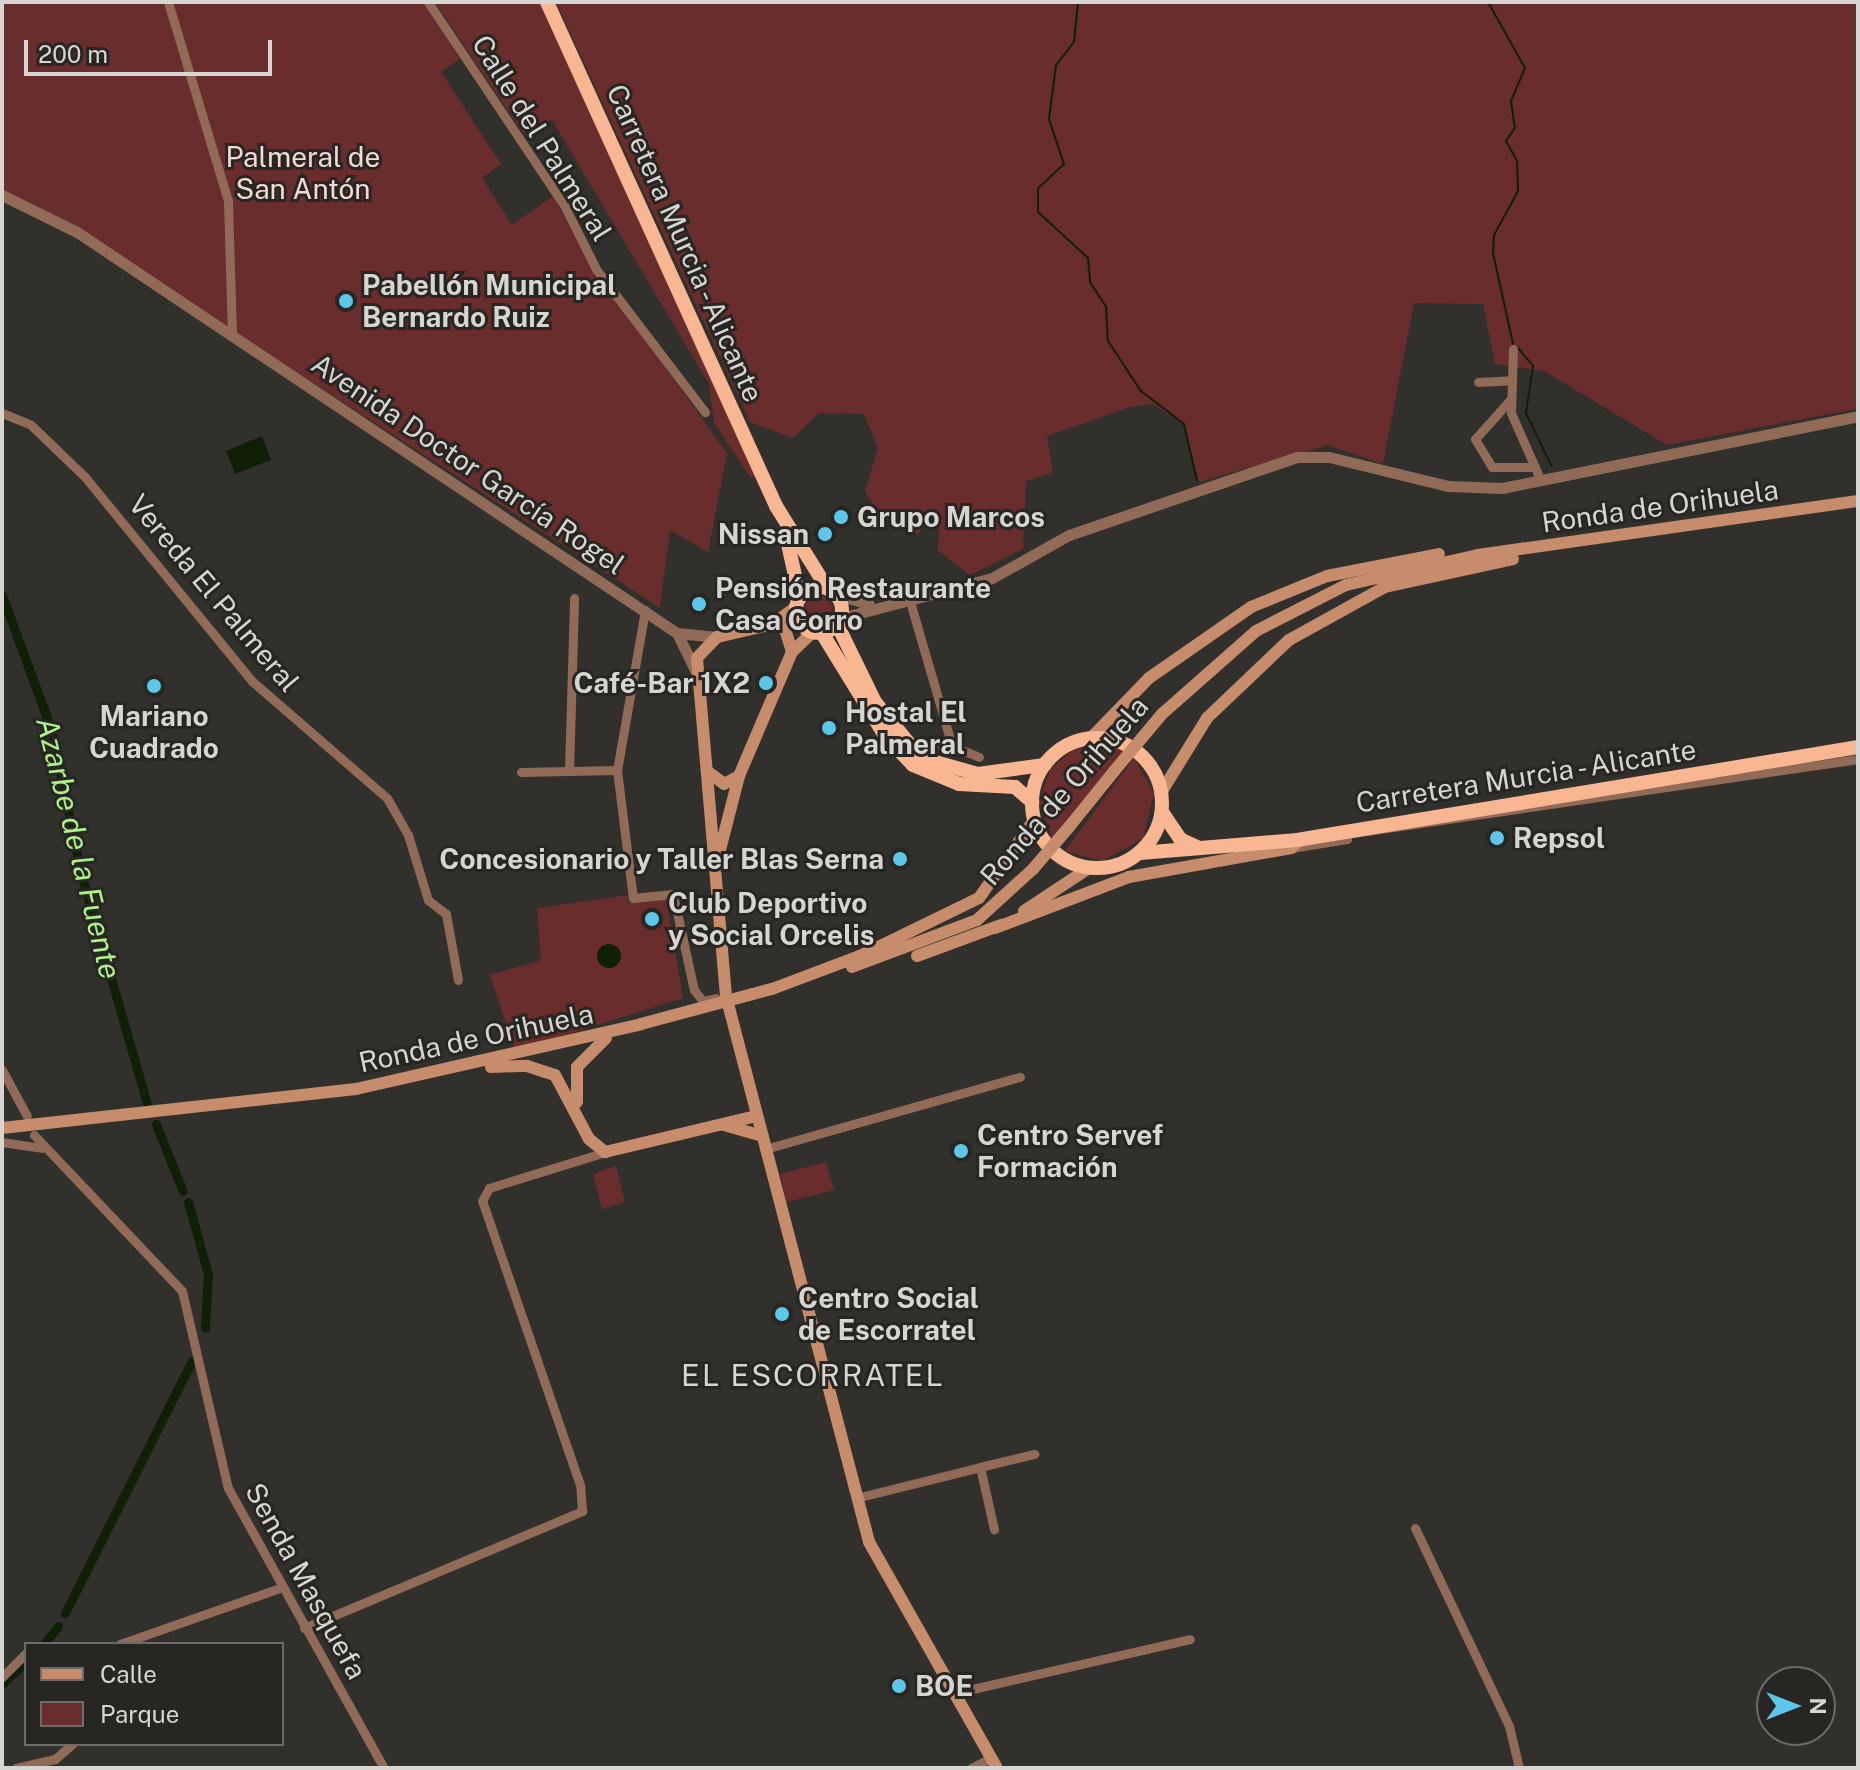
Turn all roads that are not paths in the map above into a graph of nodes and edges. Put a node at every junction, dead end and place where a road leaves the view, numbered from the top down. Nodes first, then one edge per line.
1 (168, 2) edge
2 (428, 2) edge
3 (547, 2) edge
4 (2, 195) edge
5 (232, 336) junction
6 (1513, 349) dead end
7 (1512, 380) junction
8 (1478, 382) dead end
9 (1510, 400) junction
10 (705, 412) dead end
11 (2, 413) edge
12 (1858, 416) edge
13 (1535, 467) junction
14 (1541, 481) junction
15 (1858, 501) edge
16 (776, 506) junction
17 (1693, 526) junction
18 (1581, 541) junction
19 (831, 591) junction
20 (574, 598) dead end
21 (909, 598) junction
22 (798, 603) junction
23 (874, 605) junction
24 (645, 610) junction
25 (839, 621) junction
26 (773, 624) junction
27 (677, 633) junction
28 (818, 633) junction
29 (717, 637) junction
30 (792, 652) junction
31 (697, 677) junction
32 (1091, 738) junction
33 (925, 746) dead end
34 (952, 746) junction
35 (1858, 747) edge
36 (979, 757) dead end
37 (1858, 759) edge
38 (1044, 765) junction
39 (617, 770) junction
40 (569, 771) junction
41 (707, 771) junction
42 (521, 772) dead end
43 (739, 776) junction
44 (1162, 791) junction
45 (1032, 802) junction
46 (1162, 812) junction
47 (1034, 820) junction
48 (1342, 837) junction
49 (1296, 844) junction
50 (1201, 849) junction
51 (1140, 853) junction
52 (1089, 868) junction
53 (718, 874) junction
54 (995, 928) junction
55 (843, 970) junction
56 (458, 980) dead end
57 (772, 989) junction
58 (726, 996) junction
59 (614, 1032) junction
60 (460, 1068) junction
61 (2, 1070) edge
62 (1020, 1077) dead end
63 (747, 1085) junction
64 (577, 1109) junction
65 (27, 1116) dead end
66 (756, 1116) junction
67 (724, 1125) junction
68 (2, 1128) edge
69 (34, 1135) dead end
70 (589, 1139) junction
71 (2, 1142) edge
72 (764, 1142) junction
73 (42, 1148) junction
74 (605, 1152) junction
75 (572, 1163) junction
76 (1034, 1454) dead end
77 (980, 1467) junction
78 (856, 1498) junction
79 (1415, 1528) dead end
80 (994, 1529) dead end
81 (280, 1588) junction
82 (304, 1628) junction
83 (1190, 1639) dead end
84 (126, 1642) edge
85 (24, 1655) edge
86 (2, 1677) edge
87 (955, 1693) junction
88 (70, 1746) edge
89 (994, 1763) edge
90 (1516, 1767) edge
91 (16, 1768) edge
92 (384, 1768) edge
93 (971, 1768) edge

1 - 5 street
2 - 10 street, Calle del Palmeral
3 - 16 highway, Carretera Murcia - Alicante
4 - 5 street, Avenida Doctor García Rogel
5 - 24 street, Avenida Doctor García Rogel
6 - 7 street
7 - 8 street
7 - 9 street
9 - 13 street
9 - 13 street
11 - 56 street, Vereda El Palmeral
12 - 14 street
13 - 14 street
14 - 21 street
15 - 17 main road, Ronda de Orihuela
16 - 19 highway, Carretera Murcia - Alicante
16 - 22 highway, Carretera Murcia - Alicante
17 - 18 main road, Ronda de Orihuela
17 - 44 main road
18 - 32 main road
18 - 55 main road, Ronda de Orihuela, bridge
19 - 22 highway
19 - 23 street
19 - 25 highway
20 - 40 street
21 - 23 street
21 - 34 street
22 - 26 main road, Avenida Doctor García Rogel
22 - 28 highway, Carretera Murcia - Alicante
23 - 25 street
24 - 27 street, Avenida Doctor García Rogel
24 - 39 street
25 - 28 highway
25 - 38 highway
26 - 29 main road, Avenida Doctor García Rogel
26 - 30 main road
27 - 29 street, Avenida Doctor García Rogel
27 - 31 street, Avenida Doctor García Rogel
28 - 30 main road
28 - 45 highway
29 - 31 main road, Avenida Doctor García Rogel
30 - 43 main road
31 - 41 main road
32 - 38 highway
32 - 44 highway
33 - 34 street
34 - 36 street
35 - 48 highway, Carretera Murcia - Alicante
37 - 48 street
38 - 45 highway
39 - 40 street
39 - 58 street
40 - 42 street
41 - 43 main road
41 - 53 main road
43 - 53 main road
44 - 46 highway
45 - 47 highway
46 - 50 highway
46 - 51 highway
47 - 52 highway
47 - 57 main road
48 - 49 highway, Carretera Murcia - Alicante
49 - 50 highway, Carretera Murcia - Alicante
49 - 54 main road
50 - 51 highway, Carretera Murcia - Alicante
51 - 52 highway
52 - 54 main road
53 - 58 main road
54 - 55 main road
55 - 57 main road, Ronda de Orihuela
57 - 59 main road, Ronda de Orihuela, bridge
58 - 63 main road
59 - 60 main road, Ronda de Orihuela
59 - 64 main road
60 - 64 main road
60 - 68 main road, Ronda de Orihuela
61 - 65 street
62 - 72 street
63 - 66 main road
63 - 67 main road
64 - 70 main road
66 - 67 main road
66 - 72 main road
67 - 72 main road
67 - 74 main road
69 - 73 street, Senda Masquefa
70 - 74 main road
70 - 75 street
71 - 73 street
72 - 78 main road
73 - 81 street, Senda Masquefa
74 - 75 street
75 - 82 street
76 - 77 street
77 - 78 street
77 - 80 street
78 - 87 main road
79 - 90 street
81 - 82 street, Senda Masquefa
81 - 84 street
82 - 92 street, Senda Masquefa
83 - 87 street
85 - 86 street
87 - 89 main road
88 - 91 street
89 - 93 street

